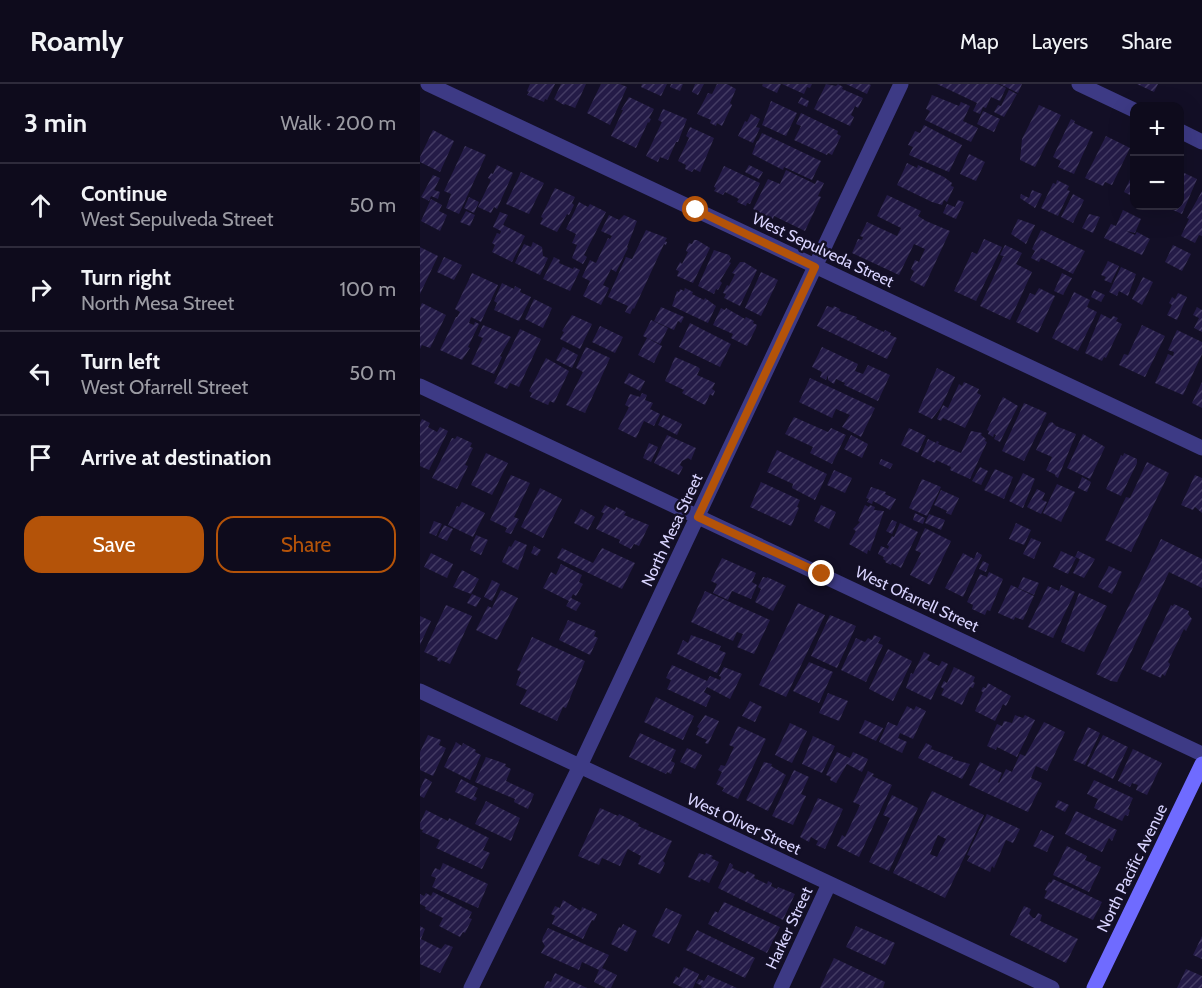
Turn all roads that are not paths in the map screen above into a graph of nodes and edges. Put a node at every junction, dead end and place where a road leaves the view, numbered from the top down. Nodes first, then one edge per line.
1 (428, 84) edge
2 (901, 84) edge
3 (1079, 84) edge
4 (1130, 108) edge
5 (1184, 134) edge
6 (1202, 142) edge
7 (815, 267) junction
8 (420, 386) edge
9 (1202, 448) edge
10 (698, 517) junction
11 (420, 691) edge
12 (1202, 754) edge
13 (1202, 764) edge
14 (580, 766) junction
15 (830, 884) junction
16 (471, 988) edge
17 (781, 988) edge
18 (1052, 988) edge
19 (1094, 988) edge

1 - 7 street, West Sepulveda Street
2 - 7 street, North Mesa Street
3 - 4 street
5 - 6 street
7 - 9 street, West Sepulveda Street
7 - 10 street, North Mesa Street
8 - 10 street, West Ofarrell Street
10 - 12 street, West Ofarrell Street
10 - 14 street, North Mesa Street
11 - 14 street, West Oliver Street
13 - 19 main road, North Pacific Avenue
14 - 15 street, West Oliver Street
14 - 16 street, North Mesa Street
15 - 17 street, Harker Street
15 - 18 street, West Oliver Street

